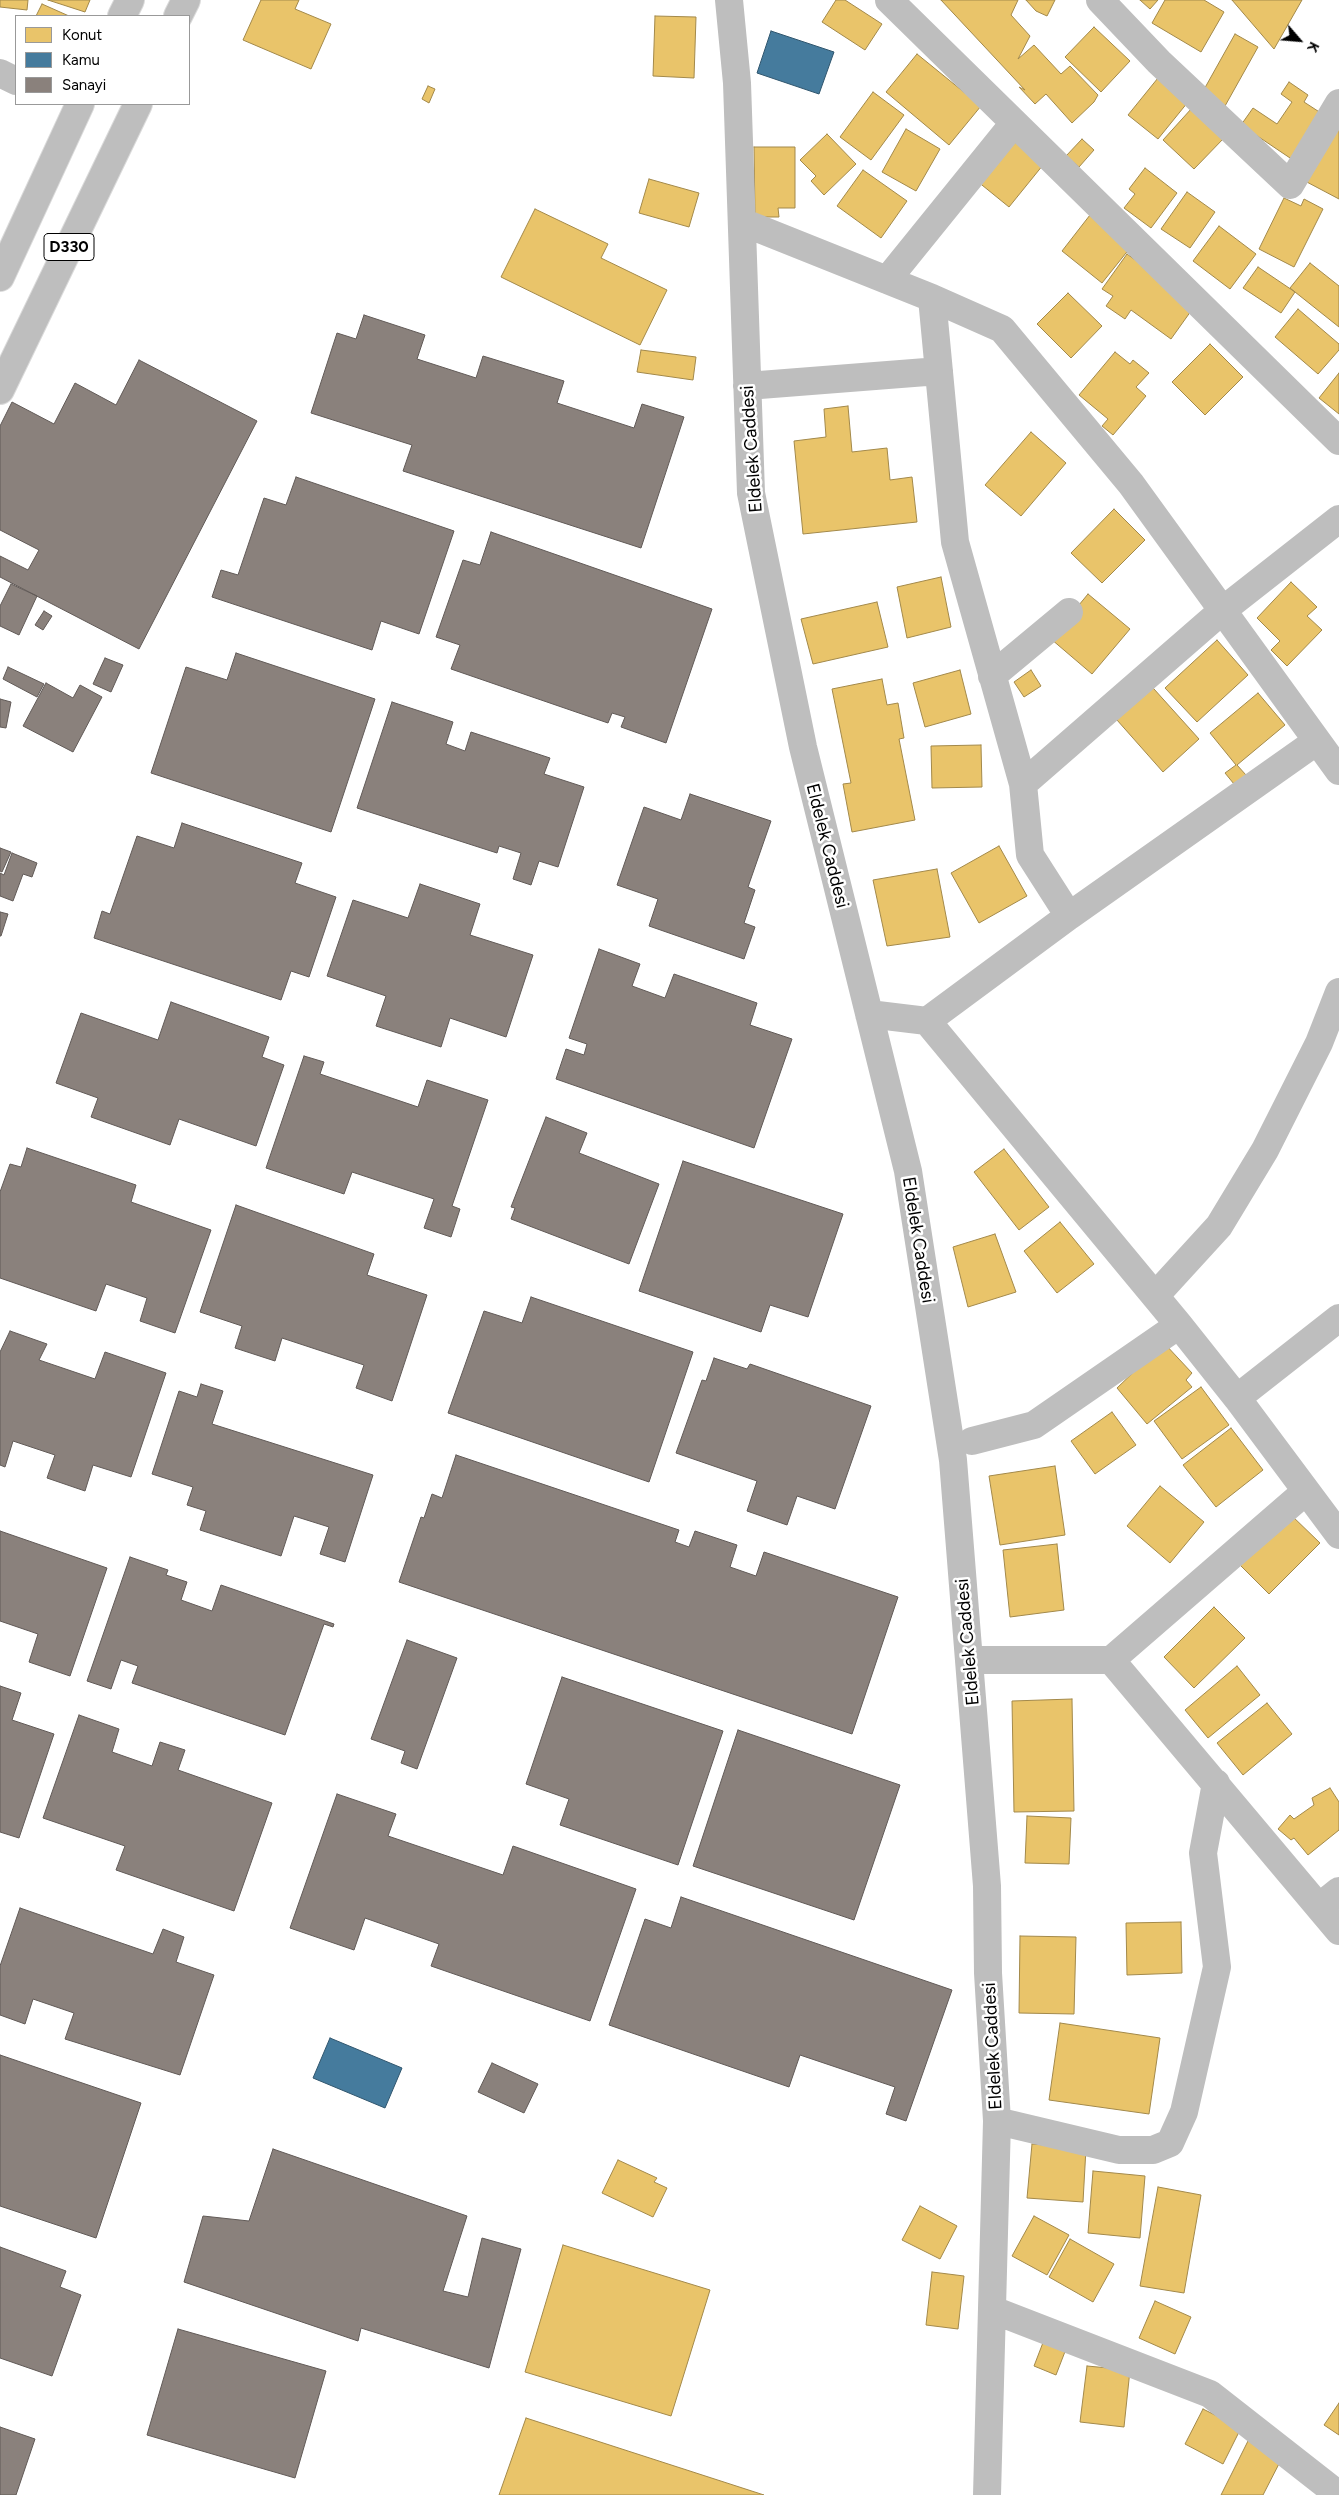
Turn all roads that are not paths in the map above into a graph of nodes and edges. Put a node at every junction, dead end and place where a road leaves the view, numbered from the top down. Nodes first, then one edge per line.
1 (130, 0) edge
2 (186, 0) edge
3 (729, 0) edge
4 (889, 0) edge
5 (1100, 0) edge
6 (122, 15) edge
7 (178, 15) edge
8 (0, 73) edge
9 (15, 80) edge
10 (1339, 102) edge
11 (138, 105) edge
12 (73, 106) edge
13 (1014, 123) junction
14 (742, 222) junction
15 (0, 276) edge
16 (887, 280) junction
17 (932, 298) junction
18 (939, 371) junction
19 (747, 386) junction
20 (0, 390) edge
21 (1339, 441) edge
22 (1339, 519) edge
23 (1222, 610) junction
24 (1069, 612) dead end
25 (992, 676) junction
26 (1317, 740) junction
27 (1339, 771) edge
28 (1023, 784) junction
29 (1069, 916) junction
30 (1339, 992) edge
31 (869, 1014) junction
32 (927, 1021) junction
33 (1155, 1296) junction
34 (1339, 1318) edge
35 (1179, 1325) junction
36 (1237, 1398) junction
37 (972, 1441) dead end
38 (1305, 1492) junction
39 (1339, 1535) edge
40 (969, 1660) junction
41 (1111, 1660) junction
42 (1216, 1783) junction
43 (1329, 1899) edge
44 (1339, 1931) edge
45 (997, 2121) junction
46 (993, 2310) junction
47 (987, 2495) edge
48 (1339, 2495) edge

1 - 6 street
2 - 7 street
3 - 14 street, Eldelek Caddesi
4 - 13 street
5 - 10 street
8 - 9 street
11 - 20 street, D330
12 - 15 street, D330
13 - 16 street
13 - 21 street
14 - 16 street
14 - 19 street, Eldelek Caddesi
16 - 17 street
17 - 18 street
17 - 23 street
18 - 19 street
18 - 25 street
19 - 31 street, Eldelek Caddesi
22 - 23 street
23 - 26 street
23 - 28 street
24 - 25 street
25 - 28 street
26 - 27 street
26 - 29 street
28 - 29 street
29 - 32 street
30 - 33 street
31 - 32 street
31 - 40 street, Eldelek Caddesi
32 - 33 street
33 - 35 street
34 - 36 street
35 - 36 street
35 - 37 street
36 - 38 street
38 - 39 street
38 - 41 street
40 - 41 street
40 - 45 street, Eldelek Caddesi
41 - 42 street
42 - 43 street
42 - 45 street
43 - 44 street
45 - 46 street, Eldelek Caddesi
46 - 47 street, Eldelek Caddesi
46 - 48 street

